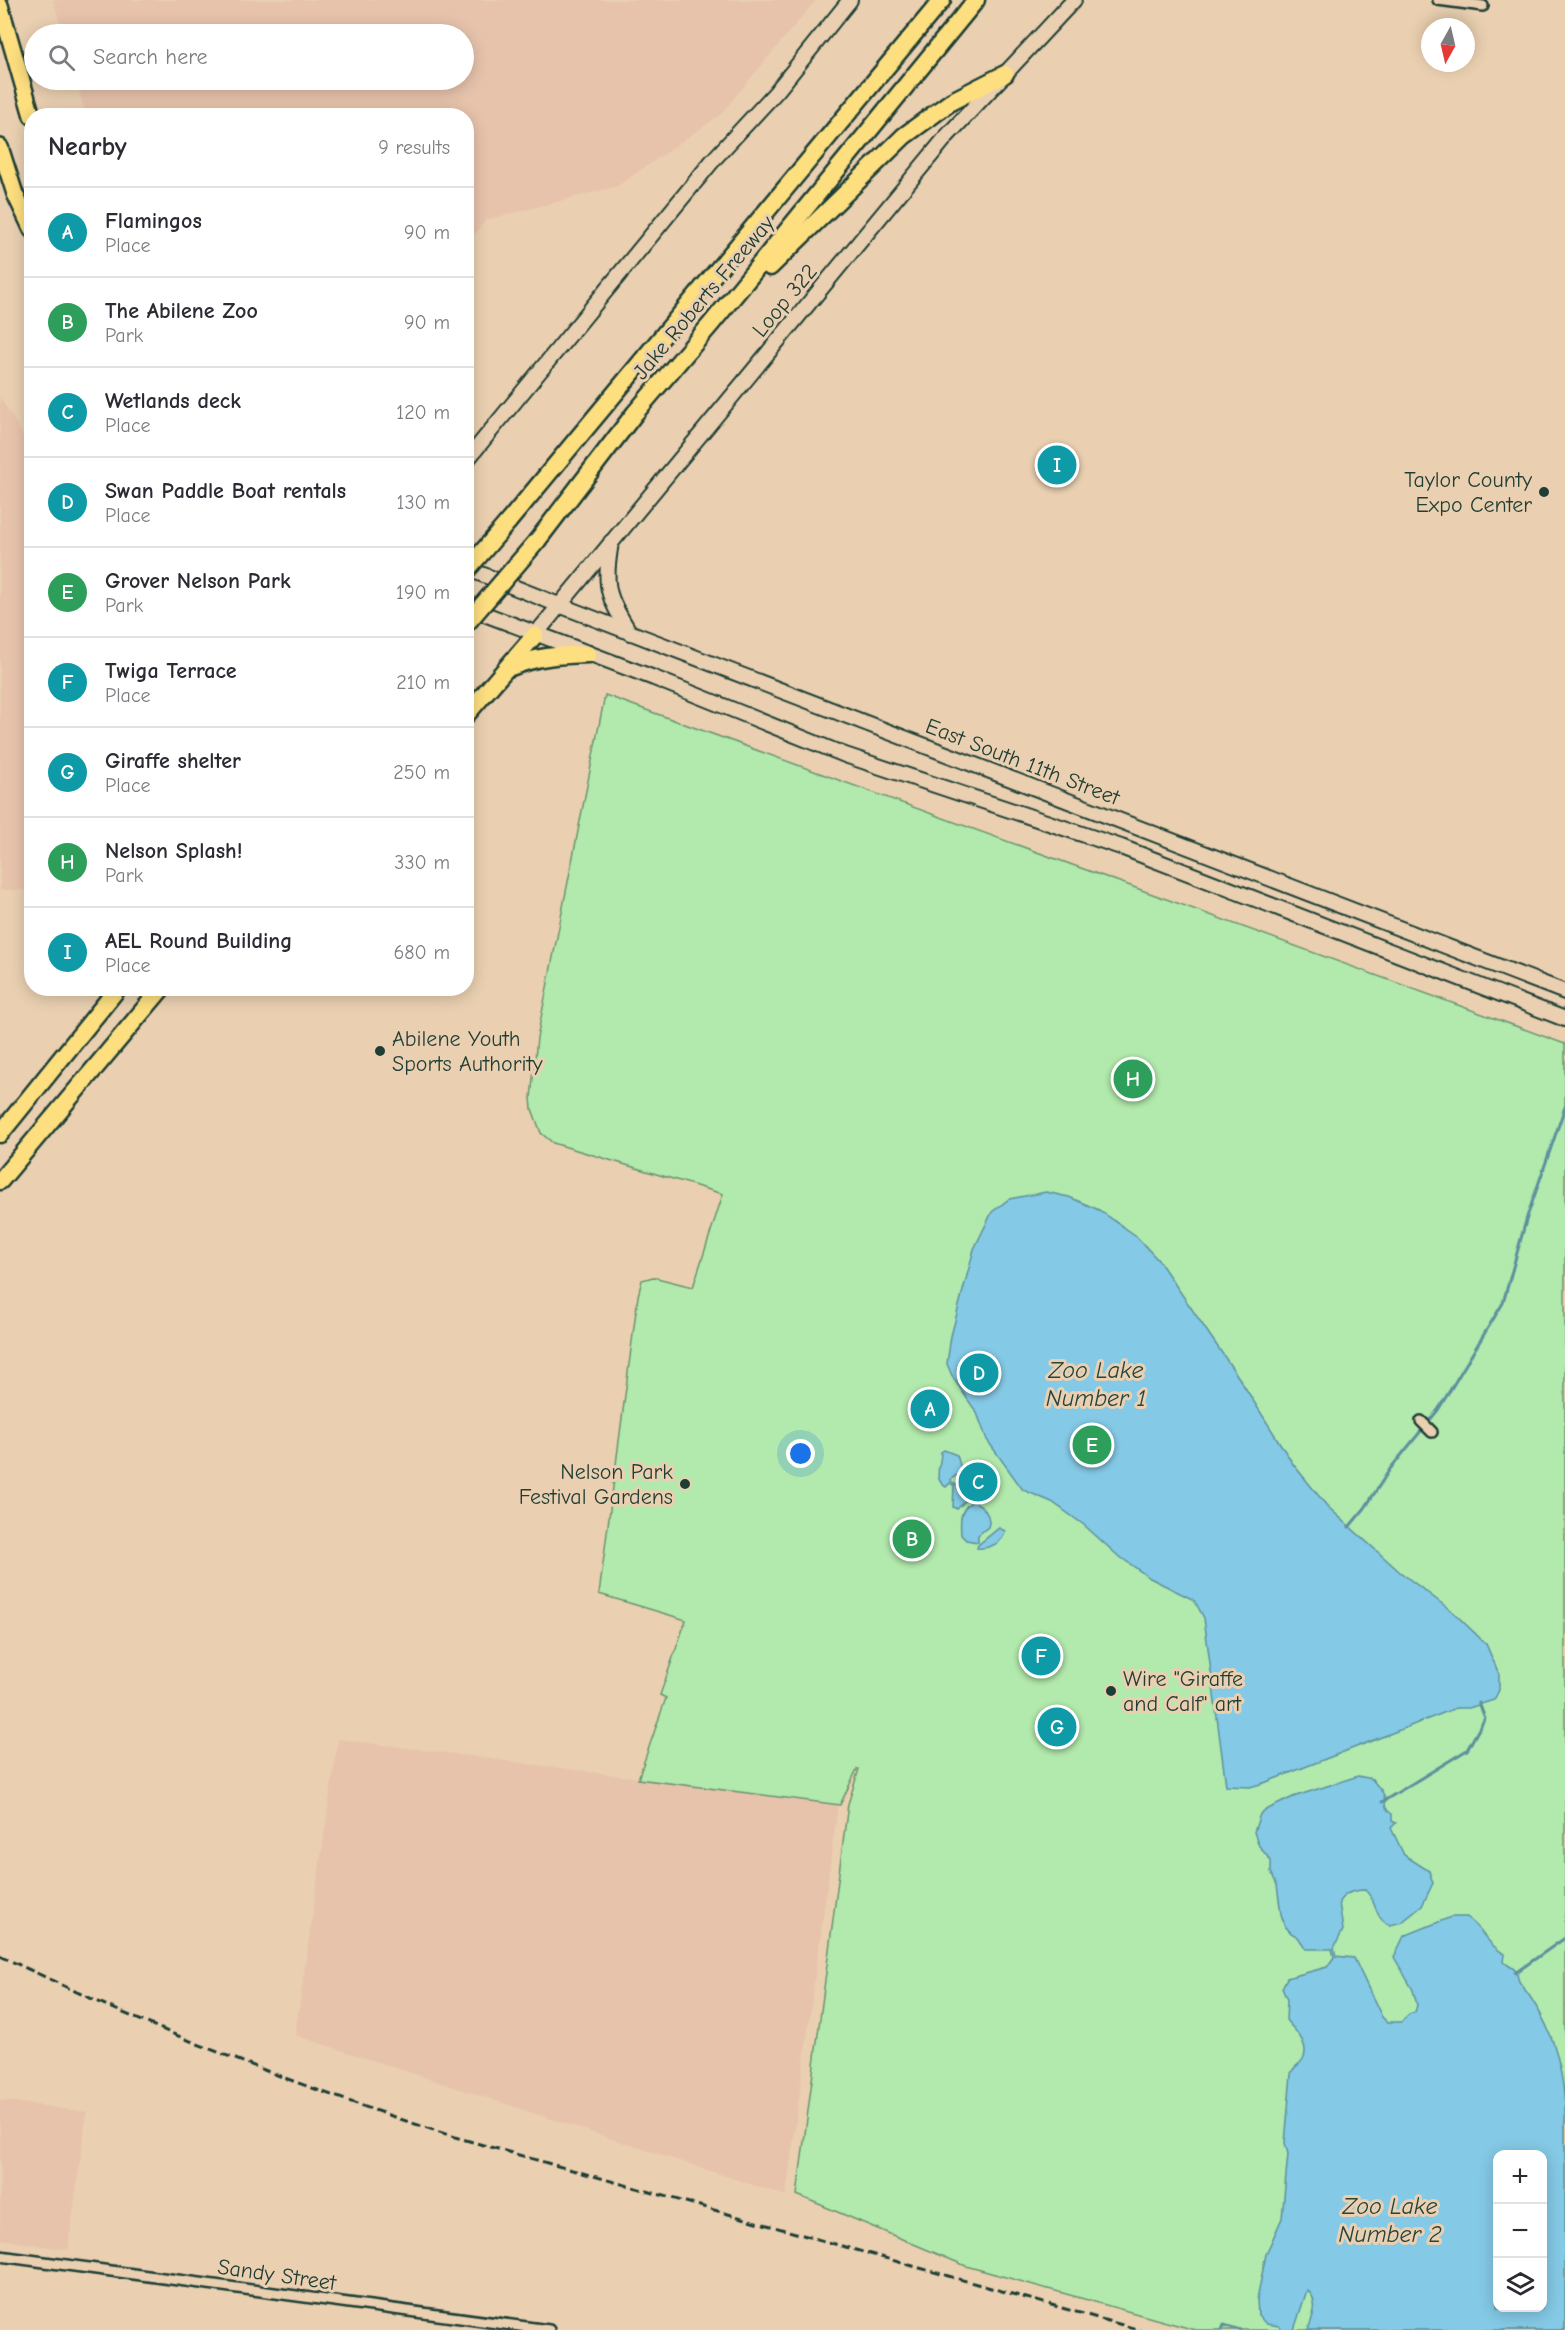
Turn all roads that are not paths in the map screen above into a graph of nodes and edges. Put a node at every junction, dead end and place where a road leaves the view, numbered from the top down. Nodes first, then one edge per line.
1 (850, 0) edge
2 (942, 0) edge
3 (976, 0) edge
4 (1074, 0) edge
5 (1438, 0) edge
6 (0, 5) edge
7 (1483, 6) dead end
8 (1005, 74) junction
9 (24, 88) edge
10 (25, 90) edge
11 (30, 108) edge
12 (0, 147) edge
13 (24, 214) edge
14 (711, 324) junction
15 (474, 451) edge
16 (611, 541) junction
17 (474, 561) edge
18 (474, 573) edge
19 (559, 605) junction
20 (474, 610) edge
21 (474, 615) edge
22 (630, 633) junction
23 (535, 635) junction
24 (588, 654) junction
25 (507, 668) junction
26 (474, 706) edge
27 (1565, 992) edge
28 (98, 996) edge
29 (111, 996) edge
30 (155, 996) edge
31 (168, 996) edge
32 (1565, 1019) edge
33 (36, 1087) junction
34 (80, 1088) junction
35 (0, 1134) edge
36 (0, 1181) edge
37 (1421, 1421) dead end
38 (1432, 1432) dead end
39 (0, 2256) edge
40 (549, 2330) edge

1 - 15 main road
2 - 17 highway, Jake Roberts Freeway, bridge
3 - 14 highway, Jake Roberts Freeway
4 - 8 main road, Loop 322
5 - 7 street
6 - 9 main road
8 - 14 highway
8 - 16 main road, Loop 322
10 - 11 main road
12 - 13 main road
14 - 21 highway, Jake Roberts Freeway, bridge
16 - 19 main road, Loop 322
16 - 22 main road
18 - 19 main road, East South 11th Street
19 - 22 main road, East South 11th Street
19 - 23 main road, Loop 322
20 - 23 main road, East South 11th Street
22 - 27 main road, East South 11th Street
23 - 24 main road, East South 11th Street
23 - 25 highway
24 - 25 highway
24 - 32 main road, East South 11th Street
25 - 26 highway
28 - 33 highway
29 - 33 highway
30 - 34 highway
31 - 34 highway
33 - 35 highway
34 - 36 highway
37 - 38 street
39 - 40 street, Sandy Street

